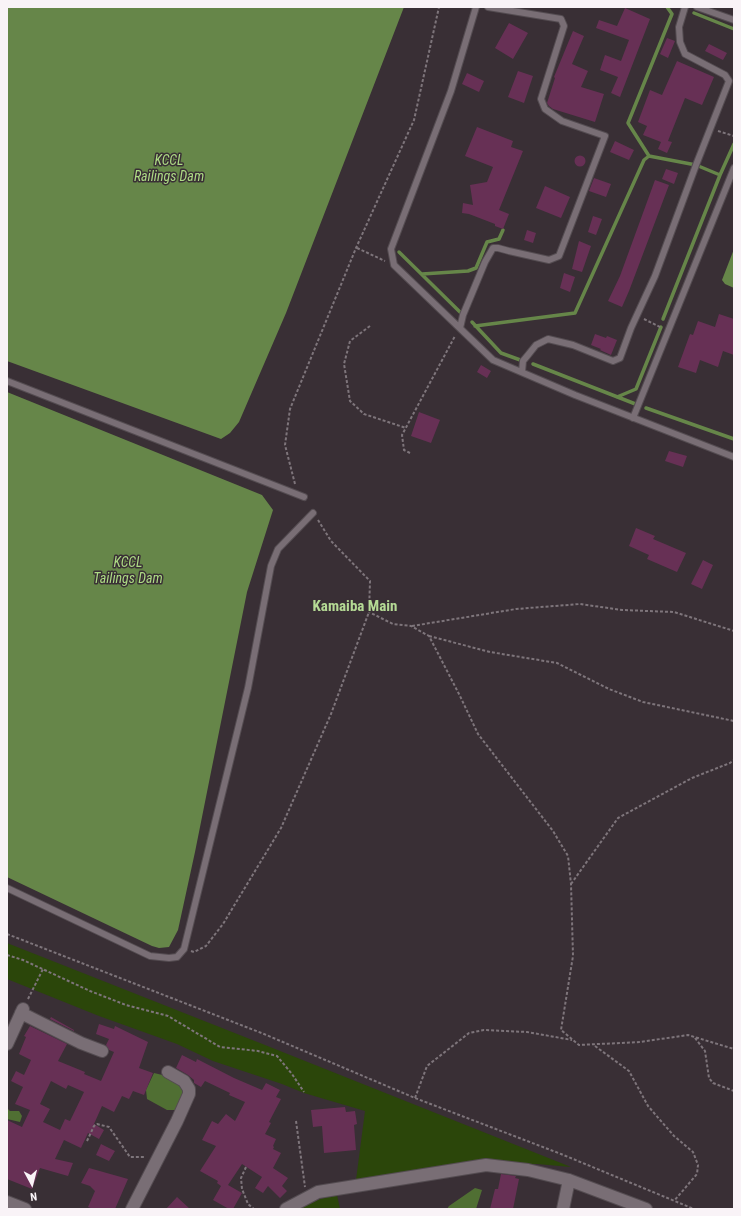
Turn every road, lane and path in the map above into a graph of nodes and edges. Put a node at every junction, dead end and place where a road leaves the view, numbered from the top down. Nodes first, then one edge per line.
1 (439, 7) edge
2 (476, 7) edge
3 (488, 7) edge
4 (685, 7) edge
5 (697, 7) edge
6 (734, 20) edge
7 (710, 128) junction
8 (734, 136) edge
9 (734, 168) edge
10 (356, 248) junction
11 (394, 265) junction
12 (637, 316) junction
13 (370, 326) dead end
14 (460, 328) junction
15 (669, 330) junction
16 (522, 372) junction
17 (7, 381) edge
18 (634, 418) junction
19 (406, 428) junction
20 (410, 453) dead end
21 (734, 457) edge
22 (304, 497) joint
23 (313, 513) joint
24 (369, 612) junction
25 (411, 626) junction
26 (734, 632) edge
27 (429, 636) junction
28 (734, 721) edge
29 (734, 760) edge
30 (571, 884) junction
31 (7, 888) edge
32 (7, 934) edge
33 (184, 950) junction
34 (7, 954) edge
35 (43, 969) junction
36 (22, 1011) junction
37 (695, 1038) junction
38 (573, 1040) junction
39 (7, 1044) edge
40 (594, 1045) junction
41 (734, 1049) edge
42 (102, 1051) dead end
43 (168, 1072) dead end
44 (734, 1091) edge
45 (304, 1092) dead end
46 (415, 1098) junction
47 (296, 1121) dead end
48 (87, 1141) dead end
49 (157, 1160) junction
50 (246, 1167) dead end
51 (569, 1180) junction
52 (306, 1198) junction
53 (674, 1200) junction
54 (7, 1202) edge
55 (24, 1209) edge
56 (132, 1209) edge
57 (254, 1209) edge
58 (286, 1209) edge
59 (563, 1209) edge
60 (646, 1209) edge
61 (694, 1209) edge

1 - 10 path
2 - 11 lane
3 - 14 lane
4 - 7 lane
5 - 6 lane
7 - 8 path
7 - 12 lane
9 - 15 lane
10 - 11 path
10 - 22 path
11 - 14 lane
12 - 15 path
12 - 16 lane
13 - 19 path
14 - 16 lane
14 - 19 path
15 - 18 lane
16 - 18 lane
17 - 22 lane
18 - 21 lane
19 - 20 path
23 - 24 path
23 - 33 lane
24 - 25 path
24 - 33 path
25 - 26 path
25 - 27 path
27 - 28 path
27 - 30 path
29 - 30 path
30 - 38 path
31 - 33 lane
32 - 46 path
34 - 35 path
35 - 36 path
35 - 45 path
36 - 39 street
36 - 42 street
37 - 40 path
37 - 41 path
37 - 44 path
38 - 40 path
38 - 46 path
40 - 53 path
43 - 49 street
46 - 53 path
47 - 52 path
48 - 49 path
49 - 56 street
50 - 57 path
51 - 52 street
51 - 59 street
51 - 60 street
52 - 58 street
53 - 61 path
54 - 55 street

